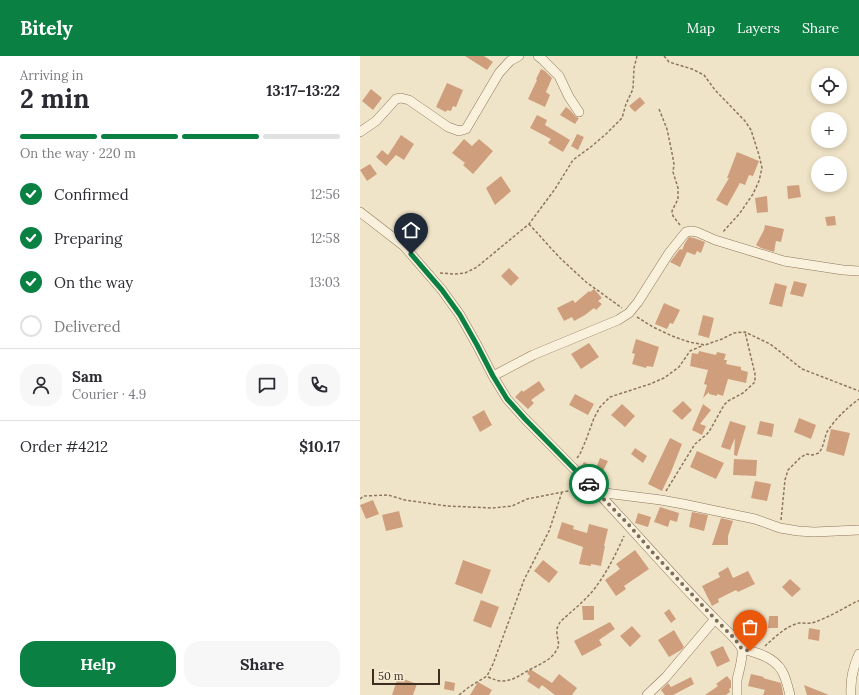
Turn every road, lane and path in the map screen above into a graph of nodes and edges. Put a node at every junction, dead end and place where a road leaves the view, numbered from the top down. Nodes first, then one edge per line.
1 (519, 56) edge
2 (538, 56) edge
3 (637, 56) edge
4 (664, 56) edge
5 (659, 109) dead end
6 (579, 112) dead end
7 (360, 132) edge
8 (360, 212) edge
9 (529, 224) junction
10 (686, 232) junction
11 (715, 240) junction
12 (859, 270) edge
13 (426, 272) junction
14 (629, 312) junction
15 (745, 332) junction
16 (705, 345) junction
17 (493, 376) junction
18 (859, 391) edge
19 (859, 399) edge
20 (571, 465) junction
21 (589, 484) junction
22 (562, 492) junction
23 (597, 492) junction
24 (360, 499) edge
25 (661, 500) junction
26 (629, 525) junction
27 (780, 528) junction
28 (859, 530) edge
29 (859, 601) edge
30 (715, 619) junction
31 (742, 649) junction
32 (758, 652) junction
33 (859, 654) edge
34 (487, 676) junction
35 (459, 695) edge
36 (647, 695) edge
37 (737, 695) edge
38 (790, 695) edge
39 (851, 695) edge

1 - 7 street
2 - 6 street
3 - 9 path
4 - 11 path
5 - 10 path
8 - 13 street
9 - 13 path
9 - 14 path
10 - 11 street
10 - 14 street
11 - 12 street
13 - 17 street
14 - 16 path
14 - 17 street
15 - 16 path
15 - 18 path
15 - 25 path
16 - 20 path
17 - 20 street
19 - 27 path
20 - 21 street
21 - 22 path
21 - 23 street
22 - 24 path
22 - 34 path
23 - 25 street
23 - 26 street
25 - 27 street
26 - 30 street
26 - 34 path
27 - 28 street
29 - 32 path
30 - 31 street
30 - 36 street
31 - 32 street
31 - 37 street
32 - 38 street
33 - 39 street
34 - 35 path

